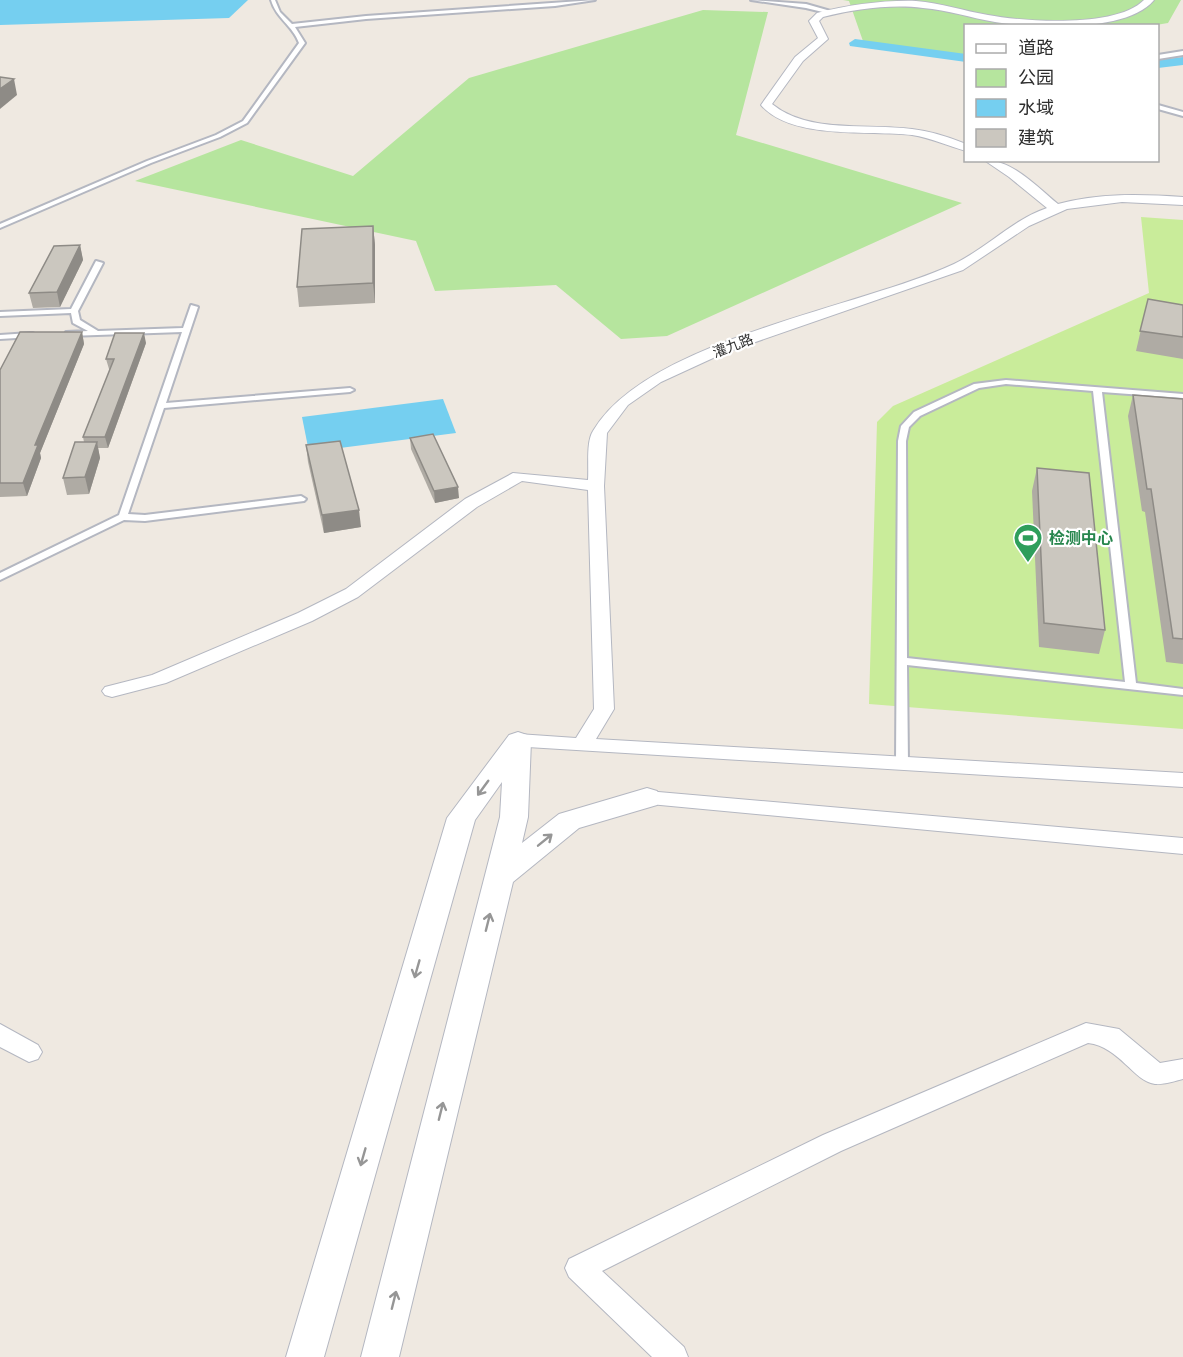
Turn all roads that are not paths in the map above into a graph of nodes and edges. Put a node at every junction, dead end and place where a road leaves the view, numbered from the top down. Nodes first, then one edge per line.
1 (273, 0) edge
2 (534, 0) edge
3 (593, 0) edge
4 (753, 0) edge
5 (1149, 0) edge
6 (506, 8) junction
7 (831, 12) junction
8 (291, 26) junction
9 (1183, 53) edge
10 (1159, 57) edge
11 (1159, 106) edge
12 (1183, 114) edge
13 (964, 147) edge
14 (992, 162) edge
15 (1183, 201) edge
16 (1055, 208) junction
17 (0, 226) edge
18 (99, 263) dead end
19 (194, 307) dead end
20 (74, 311) junction
21 (0, 314) edge
22 (186, 330) junction
23 (96, 333) junction
24 (64, 334) edge
25 (43, 335) edge
26 (0, 337) edge
27 (1097, 387) junction
28 (350, 390) dead end
29 (1183, 396) edge
30 (160, 406) junction
31 (596, 486) junction
32 (301, 499) dead end
33 (123, 517) junction
34 (0, 577) edge
35 (902, 661) junction
36 (1131, 685) junction
37 (111, 691) dead end
38 (1183, 692) edge
39 (518, 741) junction
40 (582, 744) junction
41 (902, 764) junction
42 (1183, 780) edge
43 (647, 798) joint
44 (1183, 846) edge
45 (499, 877) junction
46 (0, 1034) edge
47 (29, 1052) dead end
48 (1183, 1069) edge
49 (305, 1357) edge
50 (380, 1357) edge
51 (673, 1357) edge

1 - 8 lane
2 - 6 lane
3 - 6 lane
4 - 7 lane
5 - 7 street
6 - 8 lane
7 - 13 street
8 - 17 lane
9 - 10 lane
11 - 12 lane
14 - 16 street
15 - 16 street, 灌九路
16 - 31 street, 灌九路
18 - 20 lane
19 - 22 lane
20 - 21 lane
20 - 23 lane
22 - 23 lane
22 - 30 lane
23 - 24 lane
25 - 26 lane
27 - 29 lane
27 - 35 lane
27 - 36 lane
28 - 30 lane
30 - 33 lane
31 - 37 street
31 - 40 street, 灌九路
32 - 33 lane
33 - 34 lane
35 - 36 lane
35 - 41 lane
36 - 38 lane
39 - 40 street
39 - 45 street
39 -> 49 street
40 - 41 street
41 - 42 street
43 - 44 street
45 -> 43 street
50 -> 45 street
46 - 47 street
48 - 51 street

